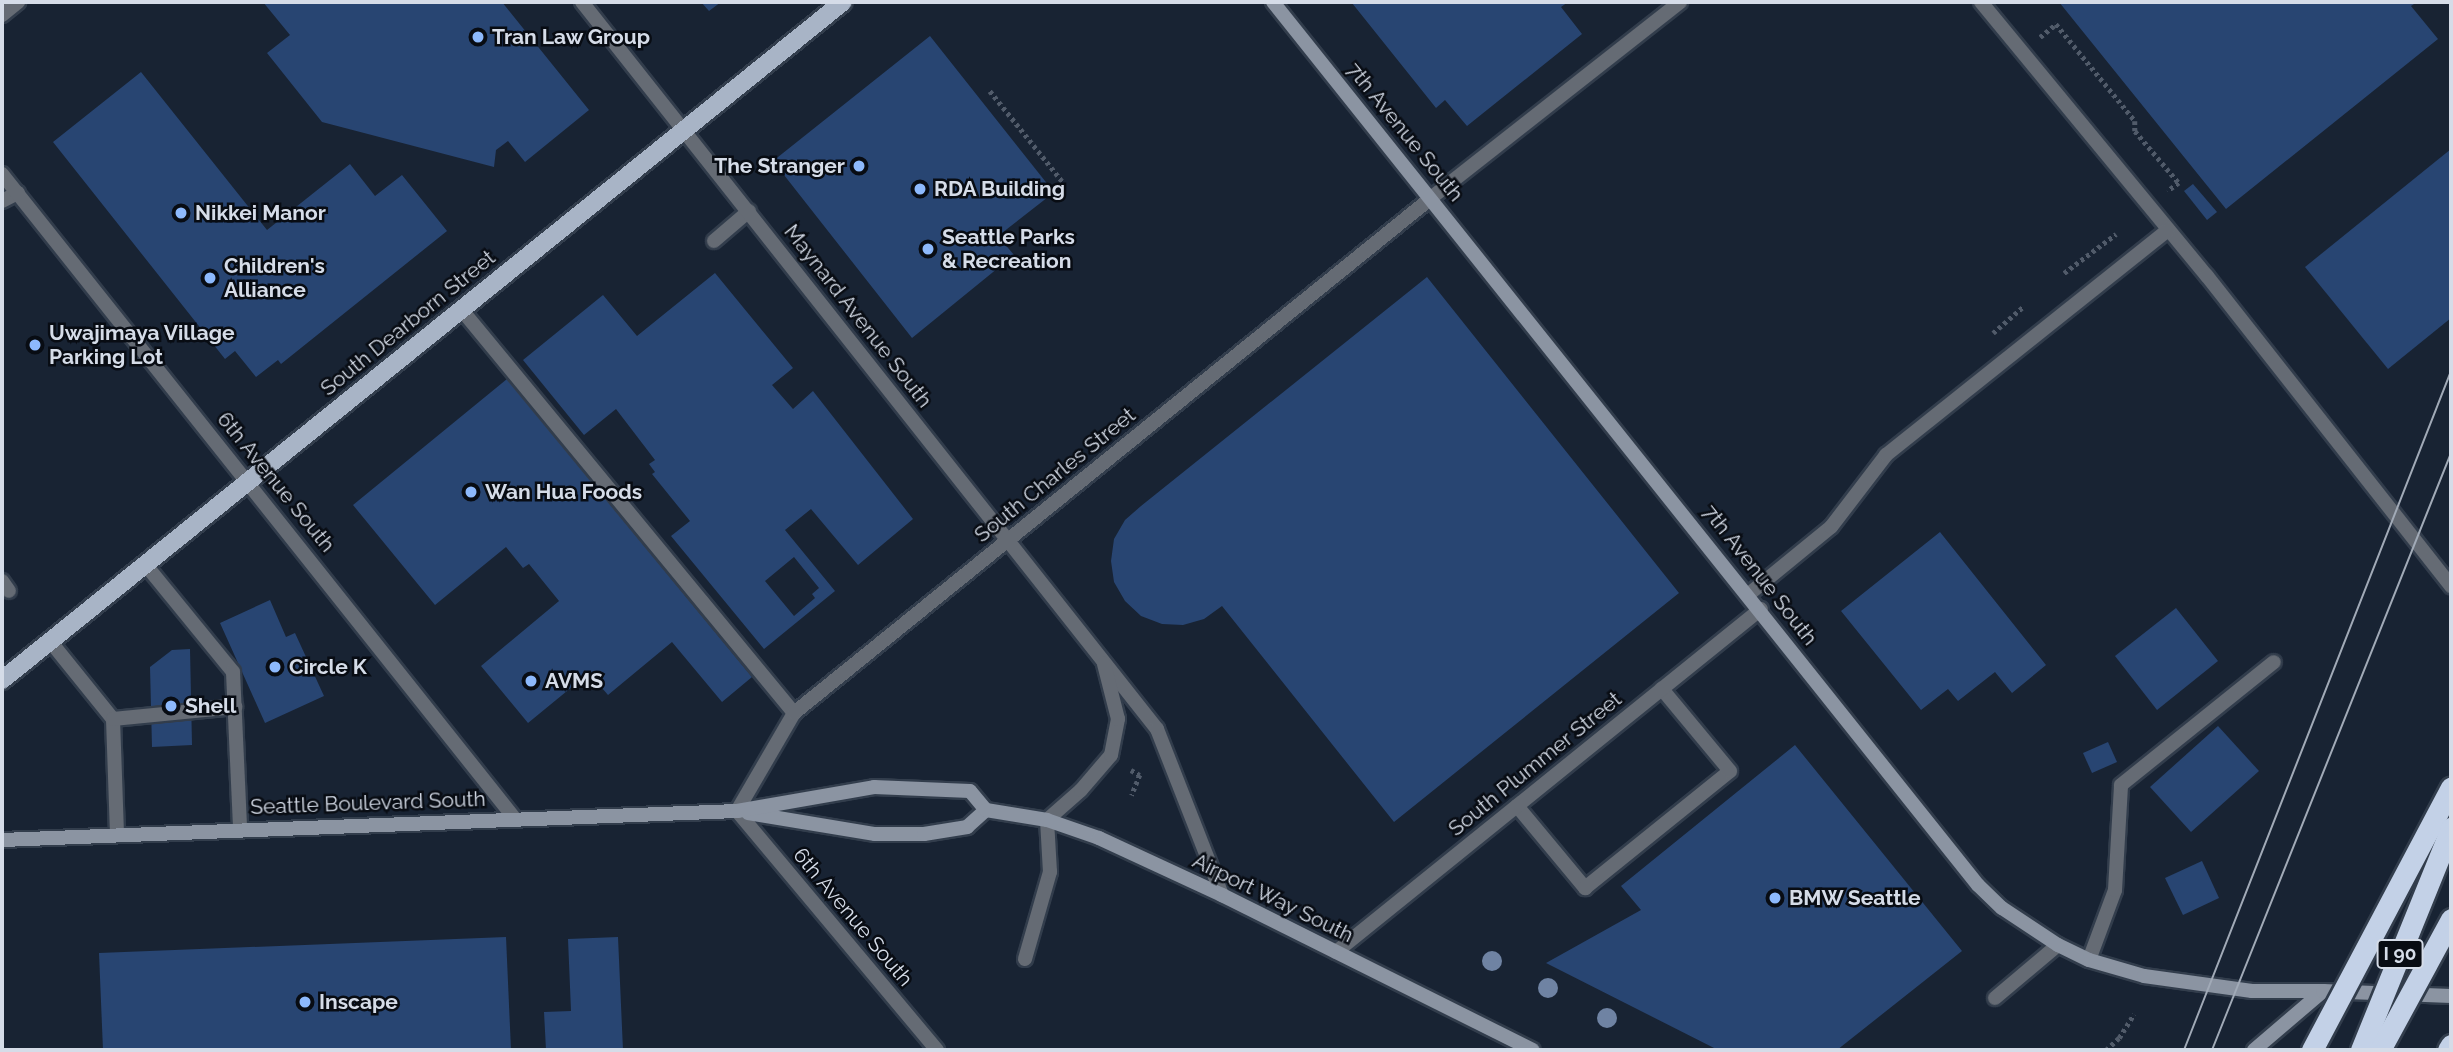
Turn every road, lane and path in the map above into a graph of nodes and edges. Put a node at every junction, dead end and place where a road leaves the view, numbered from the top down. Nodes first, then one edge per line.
1 (18, 2) edge
2 (582, 2) edge
3 (843, 2) edge
4 (1273, 2) edge
5 (1680, 2) edge
6 (1981, 2) edge
7 (2, 15) edge
8 (2038, 38) dead end
9 (990, 91) dead end
10 (684, 130) junction
11 (2, 174) edge
12 (1063, 181) dead end
13 (18, 192) junction
14 (1431, 198) junction
15 (2, 201) edge
16 (2174, 203) dead end
17 (749, 211) junction
18 (2168, 230) junction
19 (2116, 234) dead end
20 (713, 241) dead end
21 (2064, 273) dead end
22 (461, 309) junction
23 (249, 481) junction
24 (1009, 541) junction
25 (145, 564) junction
26 (2, 581) edge
27 (2451, 586) edge
28 (2, 587) edge
29 (1749, 594) junction
30 (1761, 609) junction
31 (50, 641) junction
32 (1101, 656) junction
33 (2274, 662) dead end
34 (2, 680) edge
35 (1662, 689) junction
36 (235, 708) junction
37 (794, 713) junction
38 (113, 719) junction
39 (1124, 766) dead end
40 (2451, 787) edge
41 (1132, 795) dead end
42 (1517, 806) junction
43 (986, 810) junction
44 (737, 811) junction
45 (515, 819) junction
46 (1047, 820) junction
47 (2451, 828) edge
48 (240, 829) junction
49 (117, 834) junction
50 (2, 840) edge
51 (2451, 859) edge
52 (1222, 895) junction
53 (2451, 919) edge
54 (2058, 945) junction
55 (1336, 952) junction
56 (1025, 959) dead end
57 (2090, 960) junction
58 (2323, 991) junction
59 (2451, 996) edge
60 (1995, 998) dead end
61 (2134, 1014) dead end
62 (2451, 1045) edge
63 (937, 1050) edge
64 (1533, 1050) edge
65 (2106, 1050) edge
66 (2254, 1050) edge
67 (2312, 1050) edge
68 (2348, 1050) edge
69 (2361, 1050) edge
70 (2380, 1050) edge
71 (2448, 1050) edge

1 - 7 street
2 - 10 street, Maynard Avenue South
3 - 10 main road, South Dearborn Street
4 - 14 main road, 7th Avenue South
5 - 14 street, South Charles Street
6 - 18 street
8 - 16 path
9 - 12 path
10 - 17 street, Maynard Avenue South
10 - 22 main road, South Dearborn Street
11 - 13 street, 6th Avenue South
13 - 15 street
13 - 23 street, 6th Avenue South
14 - 24 street, South Charles Street
14 - 29 main road, 7th Avenue South
17 - 20 street
17 - 24 street, Maynard Avenue South
18 - 27 street
18 - 29 street
19 - 21 path
22 - 23 main road, South Dearborn Street
22 - 37 street
23 - 25 main road, South Dearborn Street
23 - 45 street, 6th Avenue South
24 - 32 street, Maynard Avenue South
24 - 37 street, South Charles Street
25 - 31 main road, South Dearborn Street
25 - 36 street
26 - 28 street
29 - 30 main road, 7th Avenue South
30 - 35 street, South Plummer Street
30 - 54 main road, 7th Avenue South
31 - 34 main road, South Dearborn Street
31 - 38 street
32 - 46 street, Maynard Avenue South
32 - 52 street, Maynard Avenue South
33 - 57 street
35 - 42 street, South Plummer Street
35 - 42 street
36 - 38 street
36 - 48 street
37 - 44 street, South Charles Street
38 - 49 street
39 - 41 path
40 - 67 highway, bridge
42 - 55 street, South Plummer Street
43 - 44 main road
43 - 44 main road, Airport Way South
43 - 46 main road, Airport Way South
44 - 45 main road, Seattle Boulevard South
44 - 63 street, 6th Avenue South
45 - 48 main road, Seattle Boulevard South
46 - 52 main road, Airport Way South
46 - 56 street
47 - 69 highway, bridge
48 - 49 main road, Seattle Boulevard South
49 - 50 main road, Seattle Boulevard South
51 - 68 highway, I 90, bridge
52 - 55 main road, Airport Way South
53 - 70 highway, I 90, bridge
54 - 57 main road, 7th Avenue South
54 - 60 street
55 - 64 main road, Airport Way South
57 - 58 main road, 7th Avenue South
58 - 59 main road
58 - 66 main road
61 - 65 path
62 - 71 highway

